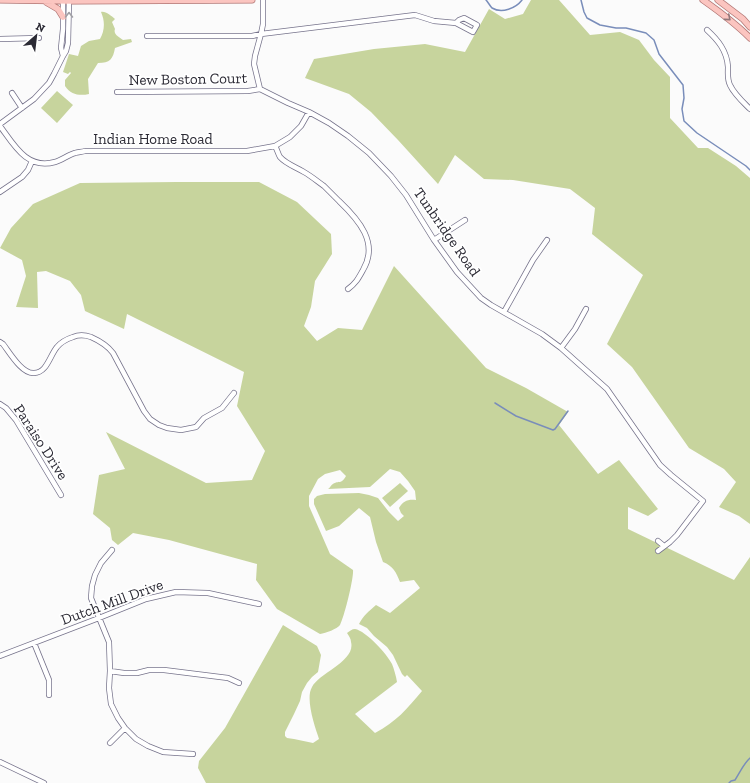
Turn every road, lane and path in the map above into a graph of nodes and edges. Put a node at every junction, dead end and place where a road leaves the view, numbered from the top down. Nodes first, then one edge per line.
1 (0, 0) edge
2 (66, 0) edge
3 (252, 0) edge
4 (263, 0) edge
5 (703, 0) edge
6 (718, 0) edge
7 (44, 1) edge
8 (63, 17) junction
9 (456, 23) dead end
10 (750, 27) edge
11 (707, 30) dead end
12 (261, 34) junction
13 (147, 36) dead end
14 (39, 38) dead end
15 (750, 38) edge
16 (0, 39) edge
17 (63, 56) junction
18 (260, 89) junction
19 (117, 92) dead end
20 (12, 93) dead end
21 (22, 108) junction
22 (750, 110) edge
23 (309, 112) junction
24 (0, 125) edge
25 (275, 146) junction
26 (32, 160) junction
27 (0, 192) edge
28 (465, 220) dead end
29 (434, 240) junction
30 (547, 240) dead end
31 (348, 289) dead end
32 (586, 309) dead end
33 (504, 312) junction
34 (0, 342) edge
35 (561, 348) junction
36 (234, 393) dead end
37 (0, 404) edge
38 (61, 495) dead end
39 (658, 541) dead end
40 (664, 546) junction
41 (112, 550) dead end
42 (658, 551) dead end
43 (259, 604) dead end
44 (99, 618) junction
45 (34, 644) junction
46 (0, 656) edge
47 (110, 671) junction
48 (239, 683) dead end
49 (49, 695) dead end
50 (125, 728) junction
51 (110, 743) dead end
52 (193, 754) dead end
53 (0, 762) edge
54 (44, 783) edge

1 - 7 main road
2 - 3 main road
2 - 7 main road
2 - 8 street
17 -> 2 street
4 - 12 street
5 -> 15 main road
6 - 10 main road
7 - 8 main road
8 - 17 street
9 - 12 street
11 - 22 street
12 - 13 street
12 - 18 street
14 - 16 street
17 - 21 street
18 - 19 street, New Boston Court
18 - 23 street, Tunbridge Road
20 - 21 street
21 - 24 street
23 - 25 street, Indian Home Road
23 - 29 street, Tunbridge Road
24 - 26 street, Indian Home Road
25 - 26 street, Indian Home Road
25 - 31 street
26 - 27 street
28 - 29 street
29 - 33 street, Tunbridge Road
30 - 33 street
32 - 35 street
33 - 35 street, Tunbridge Road
34 - 36 street
35 - 40 street, Tunbridge Road
37 - 38 street, Paraiso Drive
39 - 40 street
40 - 42 street, Tunbridge Road
41 - 44 street
43 - 44 street, Dutch Mill Drive
44 - 45 street, Dutch Mill Drive
44 - 47 street
45 - 46 street, Dutch Mill Drive
45 - 49 street
47 - 48 street
47 - 50 street
50 - 51 street
50 - 52 street
53 - 54 street

